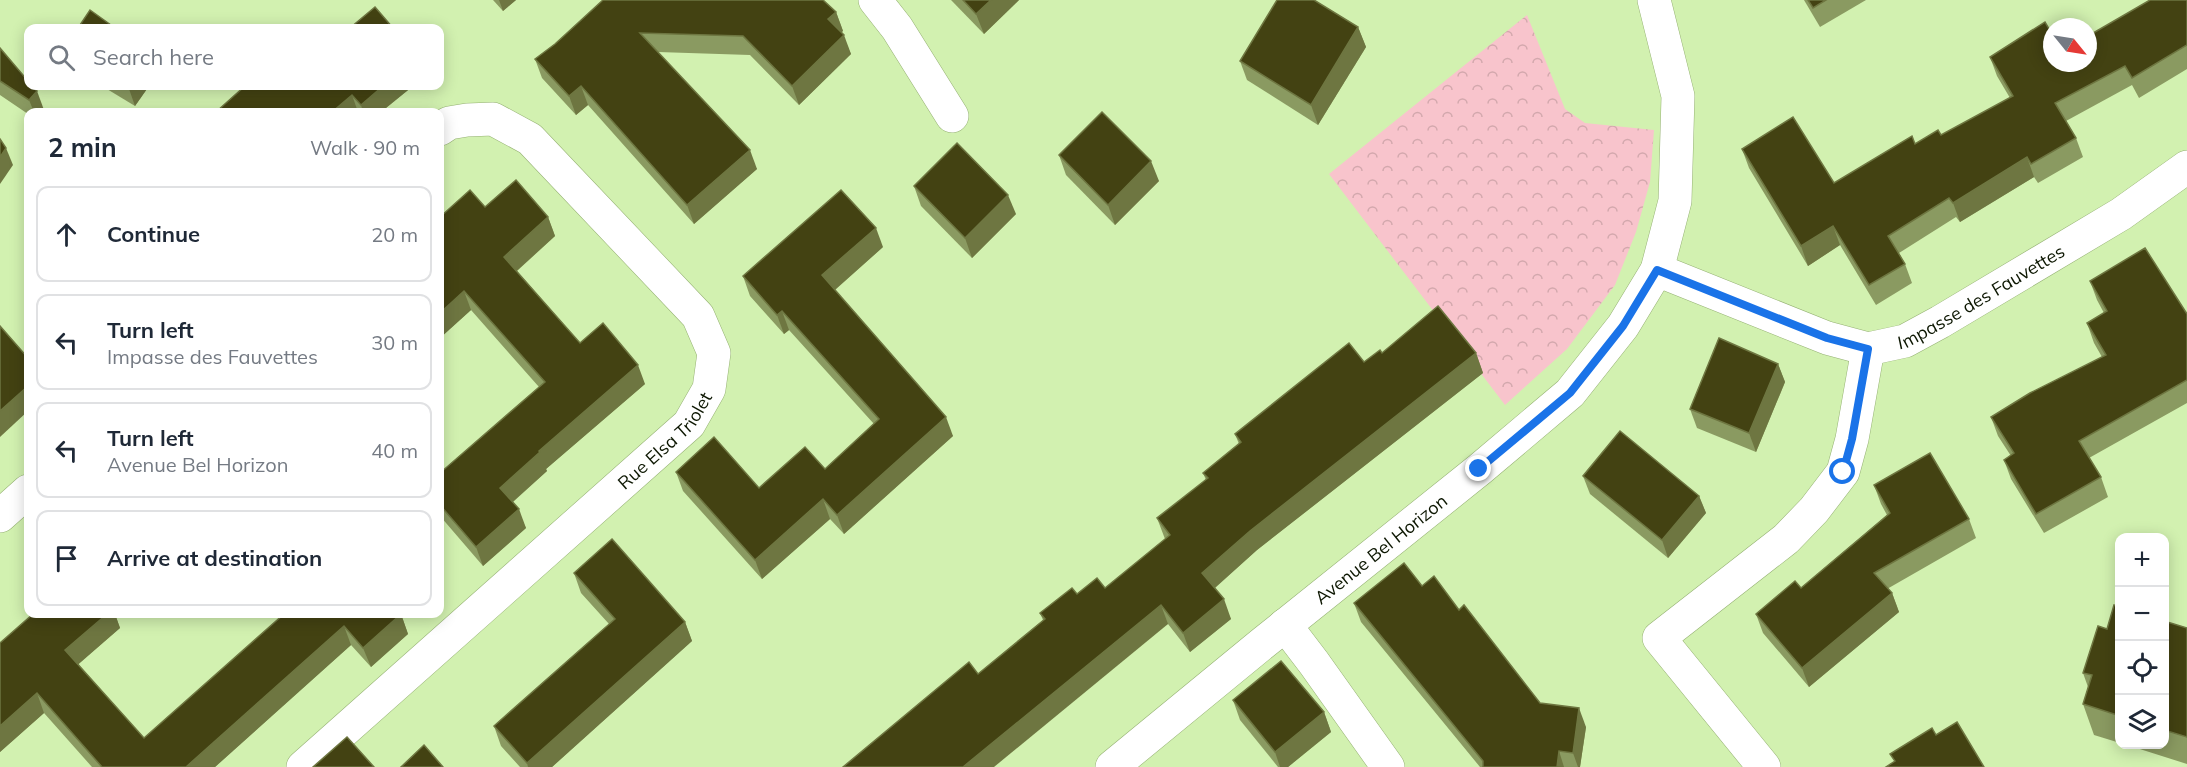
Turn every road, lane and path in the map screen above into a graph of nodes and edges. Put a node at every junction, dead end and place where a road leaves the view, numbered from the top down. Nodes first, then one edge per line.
1 (874, 0) edge
2 (1654, 0) edge
3 (952, 116) dead end
4 (444, 126) edge
5 (2187, 167) edge
6 (1657, 270) junction
7 (1868, 349) junction
8 (24, 495) edge
9 (0, 516) edge
10 (1284, 625) junction
11 (303, 767) edge
12 (1112, 767) edge
13 (1388, 767) edge
14 (1764, 767) edge

1 - 3 street
2 - 6 street, Avenue Bel Horizon
4 - 11 street, Rue Elsa Triolet
5 - 7 street, Impasse des Fauvettes
6 - 7 street, Impasse des Fauvettes
6 - 10 street, Avenue Bel Horizon
7 - 14 street
8 - 9 street
10 - 12 street, Avenue Bel Horizon
10 - 13 street

